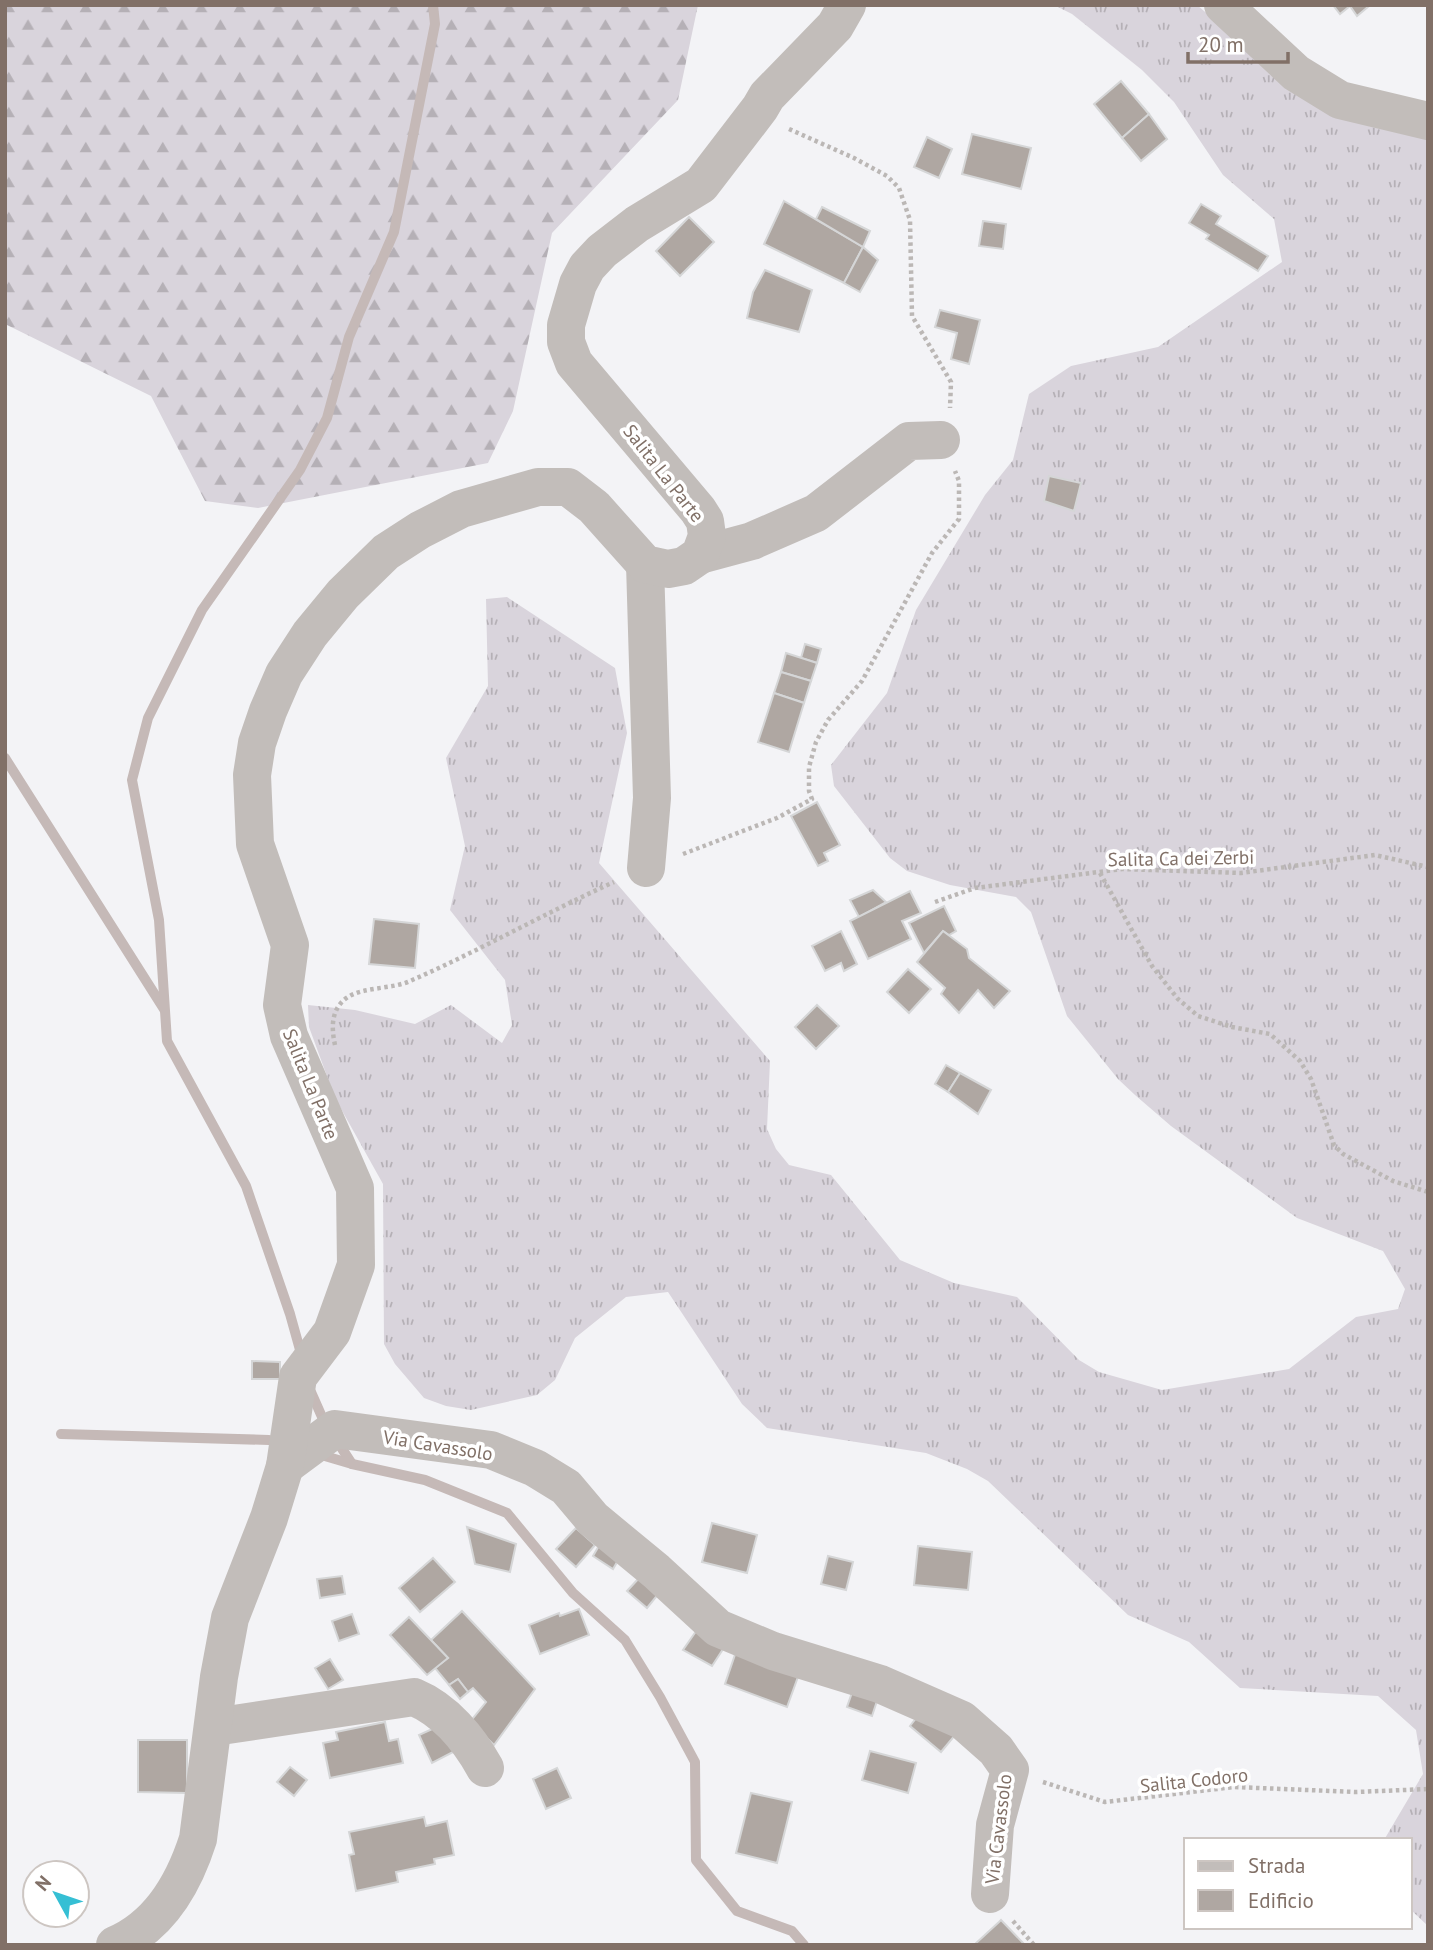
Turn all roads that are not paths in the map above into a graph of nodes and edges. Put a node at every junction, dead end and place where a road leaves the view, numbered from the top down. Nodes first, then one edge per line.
1 (847, 5) edge
2 (1223, 5) edge
3 (1428, 121) edge
4 (941, 440) dead end
5 (699, 555) junction
6 (645, 564) junction
7 (646, 867) road end
8 (285, 1466) junction
9 (214, 1727) junction
10 (485, 1768) dead end
11 (990, 1894) dead end
12 (125, 1943) edge

1 - 5 street, Salita La Parte
2 - 3 street
4 - 5 street
5 - 6 street
6 - 7 street
6 - 8 street, Salita La Parte
8 - 9 street
8 - 11 street, Via Cavassolo
9 - 10 street
9 - 12 street

